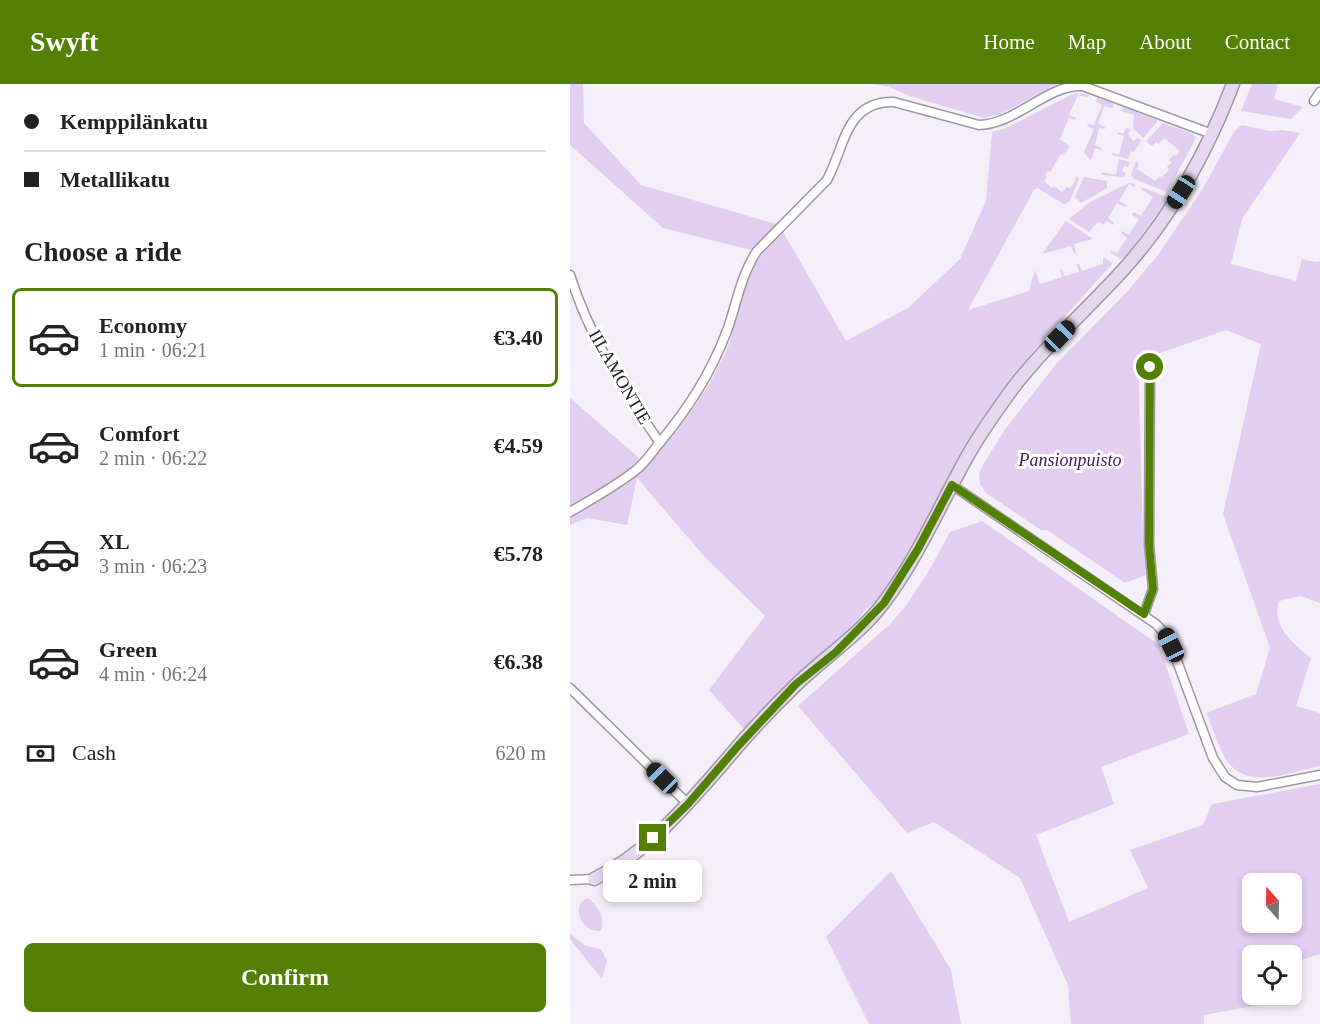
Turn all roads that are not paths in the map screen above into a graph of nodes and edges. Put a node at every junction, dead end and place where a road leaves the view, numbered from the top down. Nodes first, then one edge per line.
1 (1233, 84) edge
2 (1320, 92) edge
3 (1314, 101) dead end
4 (1212, 134) junction
5 (570, 275) edge
6 (1150, 367) dead end
7 (660, 443) junction
8 (952, 485) junction
9 (570, 512) edge
10 (1144, 614) junction
11 (570, 688) edge
12 (1320, 775) edge
13 (688, 804) junction
14 (594, 879) joint
15 (570, 880) edge

1 - 4 street
2 - 3 street
4 - 7 street
4 - 8 street
5 - 7 street, IILAMONTIE
6 - 10 street
7 - 9 street
8 - 10 street
8 - 13 street
10 - 12 street
11 - 13 street
13 - 14 street
14 - 15 street

